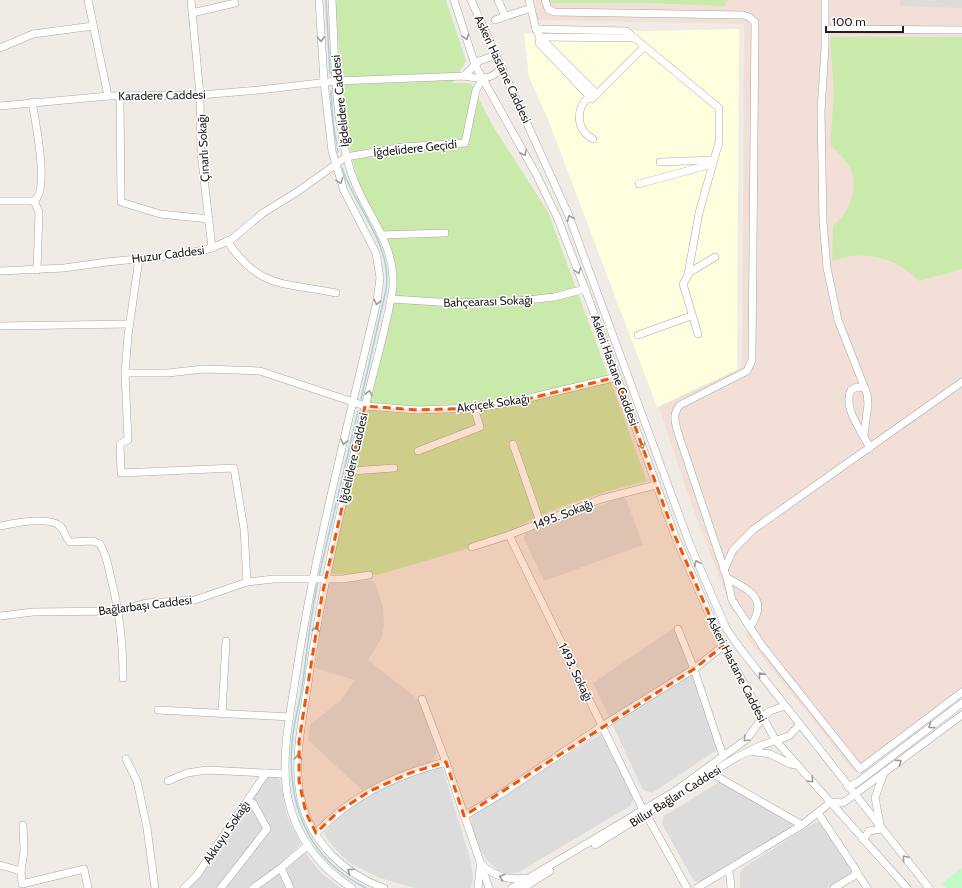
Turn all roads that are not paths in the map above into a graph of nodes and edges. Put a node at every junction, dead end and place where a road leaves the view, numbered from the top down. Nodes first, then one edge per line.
1 (88, 0) edge
2 (191, 0) edge
3 (319, 0) edge
4 (332, 0) edge
5 (454, 0) edge
6 (471, 0) edge
7 (498, 0) edge
8 (529, 0) edge
9 (545, 0) edge
10 (825, 0) edge
11 (235, 3) dead end
12 (531, 8) junction
13 (192, 13) junction
14 (505, 16) junction
15 (495, 20) dead end
16 (93, 26) junction
17 (536, 29) junction
18 (826, 29) junction
19 (962, 30) edge
20 (540, 36) junction
21 (634, 38) junction
22 (644, 46) junction
23 (0, 48) edge
24 (496, 55) junction
25 (475, 65) junction
26 (502, 68) junction
27 (464, 76) junction
28 (482, 80) junction
29 (337, 81) junction
30 (324, 82) junction
31 (120, 95) junction
32 (200, 95) junction
33 (593, 95) junction
34 (108, 96) junction
35 (32, 102) junction
36 (0, 106) edge
37 (593, 139) dead end
38 (346, 157) junction
39 (660, 162) dead end
40 (713, 162) junction
41 (335, 164) junction
42 (639, 184) dead end
43 (0, 201) edge
44 (34, 201) junction
45 (209, 219) junction
46 (446, 233) dead end
47 (382, 235) junction
48 (228, 241) junction
49 (212, 248) junction
50 (715, 257) dead end
51 (139, 259) junction
52 (37, 270) junction
53 (0, 271) edge
54 (688, 274) junction
55 (585, 289) junction
56 (336, 294) dead end
57 (391, 299) junction
58 (691, 316) junction
59 (129, 324) junction
60 (0, 326) edge
61 (698, 334) dead end
62 (638, 335) dead end
63 (125, 373) junction
64 (617, 377) junction
65 (962, 382) edge
66 (864, 388) junction
67 (353, 403) junction
68 (365, 406) junction
69 (474, 408) junction
70 (864, 435) junction
71 (513, 444) dead end
72 (870, 448) junction
73 (418, 451) dead end
74 (394, 468) dead end
75 (351, 471) junction
76 (656, 485) junction
77 (540, 522) junction
78 (0, 526) edge
79 (509, 535) junction
80 (472, 547) dead end
81 (724, 570) junction
82 (369, 575) dead end
83 (727, 578) junction
84 (312, 579) junction
85 (325, 579) junction
86 (247, 582) junction
87 (119, 611) junction
88 (0, 616) edge
89 (750, 627) junction
90 (678, 629) dead end
91 (226, 641) dead end
92 (723, 646) junction
93 (694, 670) junction
94 (123, 678) dead end
95 (962, 692) edge
96 (422, 699) dead end
97 (962, 703) edge
98 (785, 706) junction
99 (158, 710) dead end
100 (222, 713) junction
101 (962, 715) edge
102 (290, 717) junction
103 (762, 718) junction
104 (800, 724) junction
105 (602, 726) junction
106 (776, 741) junction
107 (750, 751) junction
108 (723, 756) junction
109 (126, 759) dead end
110 (446, 762) junction
111 (797, 765) junction
112 (884, 772) junction
113 (266, 773) junction
114 (711, 773) junction
115 (285, 774) junction
116 (168, 781) dead end
117 (848, 787) junction
118 (854, 794) junction
119 (831, 802) junction
120 (253, 803) dead end
121 (644, 812) junction
122 (818, 813) junction
123 (464, 816) junction
124 (22, 825) dead end
125 (802, 825) junction
126 (881, 829) junction
127 (316, 833) junction
128 (863, 840) junction
129 (308, 845) junction
130 (479, 862) junction
131 (0, 865) edge
132 (281, 868) junction
133 (548, 869) junction
134 (728, 870) junction
135 (21, 871) junction
136 (856, 871) junction
137 (529, 878) junction
138 (88, 888) edge
139 (155, 888) edge
140 (184, 888) edge
141 (221, 888) edge
142 (254, 888) edge
143 (290, 888) edge
144 (352, 888) edge
145 (384, 888) edge
146 (478, 888) edge
147 (489, 888) edge
148 (512, 888) edge
149 (523, 888) edge
150 (687, 888) edge
151 (697, 888) edge
152 (730, 888) edge
153 (834, 888) edge
154 (867, 888) edge
155 (907, 888) edge
156 (930, 888) edge

1 - 16 street
2 - 13 street, Çınarlı Sokağı
3 -> 30 street, İğdelidere Caddesi
4 - 29 street, İğdelidere Caddesi
5 -> 25 street, Askeri Hastane Caddesi
6 - 24 street, Askeri Hastane Caddesi
7 - 14 street
8 - 12 street
9 - 81 street
10 - 18 street
11 - 13 street
12 - 14 street
12 - 17 street
13 - 32 street, Çınarlı Sokağı
14 - 15 street
16 - 23 street
16 - 34 street
17 - 20 street
17 - 21 street
18 - 19 street
18 - 66 street
20 - 21 street
20 - 33 street
21 - 22 street
22 - 33 street
22 - 40 street
24 - 25 street
24 - 26 street, Askeri Hastane Caddesi
25 - 27 street
25 - 28 street, Askeri Hastane Caddesi
26 - 28 street
98 -> 26 street, Askeri Hastane Caddesi
27 - 28 street
27 - 29 street
28 - 38 street, İğdelidere Geçidi
28 -> 55 street, Askeri Hastane Caddesi
29 - 30 street, Karadere Caddesi
29 - 38 street, İğdelidere Caddesi
30 - 32 street, Karadere Caddesi
30 - 41 street, İğdelidere Caddesi
31 - 32 street, Karadere Caddesi
31 - 34 street, Karadere Caddesi
31 - 45 street
32 - 45 street, Çınarlı Sokağı
33 - 37 street
34 - 35 street, Karadere Caddesi
35 - 36 street, Karadere Caddesi
35 - 44 street
38 - 41 street, Huzur Caddesi
38 - 47 street, İğdelidere Caddesi
39 - 40 street
40 - 42 street
40 - 54 street
41 - 48 street, Huzur Caddesi
41 -> 67 street, İğdelidere Caddesi
43 - 44 street
44 - 52 street
45 - 49 street, Çınarlı Sokağı
46 - 47 street
47 - 57 street, İğdelidere Caddesi
48 - 49 street, Huzur Caddesi
48 - 56 street
49 - 51 street, Huzur Caddesi
50 - 54 street
51 - 52 street, Huzur Caddesi
51 - 59 street
52 - 53 street, Huzur Caddesi
54 - 58 street
55 - 57 street, Bahçearası Sokağı
55 - 64 street, Askeri Hastane Caddesi
68 -> 57 street, İğdelidere Caddesi
58 - 61 street
58 - 62 street
59 - 60 street
59 - 63 street
63 - 67 street, Akçiçek Sokağı
63 - 86 street
64 - 69 street, Akçiçek Sokağı
64 -> 76 street, Askeri Hastane Caddesi
65 - 72 street
66 - 70 street
66 - 70 street
67 - 68 street, Akçiçek Sokağı
67 -> 84 street, İğdelidere Caddesi
68 - 69 street, Akçiçek Sokağı
68 - 75 street, İğdelidere Caddesi
69 - 73 street
70 - 72 street
71 - 77 street
72 - 81 street
74 - 75 street
75 - 85 street, İğdelidere Caddesi
76 - 77 street, 1495. Sokağı
76 - 92 street, Askeri Hastane Caddesi
77 - 79 street, 1495. Sokağı
78 - 87 street
79 - 80 street, 1495. Sokağı
79 - 105 street, 1493. Sokağı
81 - 83 street
82 - 85 street, Bağlarbaşı Caddesi
83 - 89 street
83 - 89 street
84 - 85 street, Bağlarbaşı Caddesi
84 - 86 street, Bağlarbaşı Caddesi
84 - 102 street, İğdelidere Caddesi
127 -> 85 street, İğdelidere Caddesi
86 - 87 street, Bağlarbaşı Caddesi
87 - 88 street, Bağlarbaşı Caddesi
87 - 94 street
89 - 95 street
90 - 93 street
91 - 100 street
92 - 93 street
92 - 103 street, Askeri Hastane Caddesi
93 - 105 street
93 - 108 street
96 - 110 street
97 -> 117 street
98 - 103 street, Billur Bağları Caddesi
98 - 104 street, Askeri Hastane Caddesi
99 - 100 street
100 - 102 street
112 -> 101 street
102 - 115 street, İğdelidere Caddesi
103 - 106 street, Askeri Hastane Caddesi
103 -> 108 street, Billur Bağları Caddesi
104 - 106 street, Billur Bağları Caddesi
104 - 117 street, Askeri Hastane Caddesi
105 - 121 street, 1493. Sokağı
105 - 123 street
106 - 107 street, Billur Bağları Caddesi
106 - 111 street, Askeri Hastane Caddesi
107 - 111 street
107 - 114 street, Billur Bağları Caddesi
108 - 121 street, Billur Bağları Caddesi
109 - 139 street
110 - 123 street
110 - 127 street
111 -> 119 street, Askeri Hastane Caddesi
112 - 118 street
112 - 126 street
113 - 115 street
113 - 116 street
113 - 140 street, Akkuyu Sokağı
114 - 121 street, Billur Bağları Caddesi
114 - 125 street
115 - 129 street, İğdelidere Caddesi
117 - 118 street, Askeri Hastane Caddesi
118 - 119 street
118 - 126 street, Askeri Hastane Caddesi
119 - 122 street
119 - 128 street, Askeri Hastane Caddesi
120 - 141 street
121 - 133 street, Billur Bağları Caddesi
121 - 150 street, 1493. Sokağı
122 - 125 street
122 - 136 street
123 - 130 street
124 - 135 street
125 - 134 street
126 - 128 street
156 -> 126 street, Askeri Hastane Caddesi
145 -> 127 street, İğdelidere Caddesi
128 - 155 street, Askeri Hastane Caddesi
129 - 132 street
129 - 144 street, İğdelidere Caddesi
137 -> 130 street
130 - 146 street
130 - 147 street
131 - 135 street
132 - 142 street
132 - 143 street
133 - 137 street
133 - 149 street
134 - 151 street
134 - 152 street
135 - 138 street
136 - 153 street
136 - 154 street
137 - 148 street

